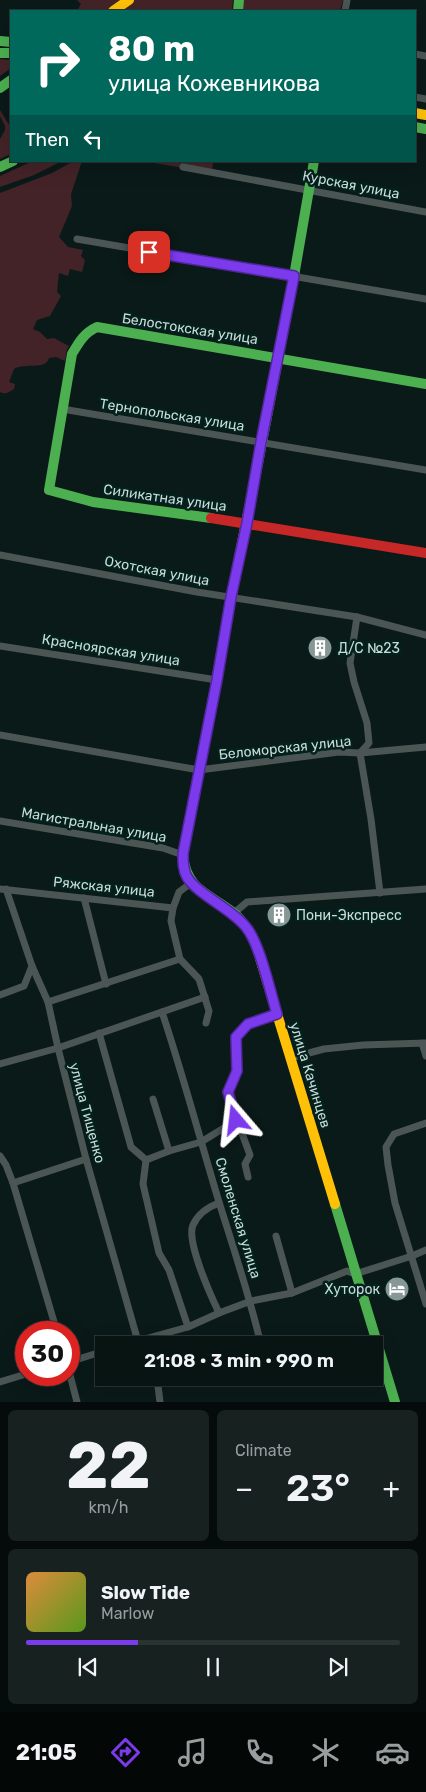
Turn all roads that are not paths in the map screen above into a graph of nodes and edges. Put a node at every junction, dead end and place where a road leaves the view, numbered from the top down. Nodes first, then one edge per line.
1 (129, 0) edge
2 (114, 10) edge
3 (314, 162) edge
4 (183, 167) dead end
5 (308, 190) junction
6 (426, 212) edge
7 (77, 239) dead end
8 (294, 276) junction
9 (426, 299) edge
10 (278, 358) junction
11 (426, 384) edge
12 (62, 410) junction
13 (261, 442) junction
14 (426, 470) edge
15 (247, 523) junction
16 (426, 553) edge
17 (0, 556) edge
18 (231, 597) junction
19 (357, 617) junction
20 (426, 635) edge
21 (0, 646) edge
22 (217, 680) junction
23 (0, 734) edge
24 (426, 747) edge
25 (360, 752) junction
26 (199, 770) junction
27 (0, 821) edge
28 (183, 854) junction
29 (191, 883) junction
30 (3, 889) edge
31 (426, 889) edge
32 (380, 893) junction
33 (84, 898) junction
34 (173, 908) junction
35 (234, 913) junction
36 (180, 959) junction
37 (32, 966) junction
38 (106, 984) junction
39 (0, 995) edge
40 (205, 997) junction
41 (48, 1002) junction
42 (162, 1012) junction
43 (277, 1014) junction
44 (206, 1023) dead end
45 (99, 1033) junction
46 (424, 1043) edge
47 (58, 1048) junction
48 (426, 1056) edge
49 (290, 1058) junction
50 (0, 1064) edge
51 (153, 1098) dead end
52 (236, 1120) junction
53 (426, 1123) edge
54 (201, 1142) junction
55 (169, 1151) junction
56 (0, 1156) edge
57 (86, 1158) junction
58 (146, 1160) junction
59 (248, 1177) dead end
60 (13, 1183) junction
61 (219, 1203) junction
62 (276, 1236) dead end
63 (426, 1250) edge
64 (412, 1256) junction
65 (356, 1274) junction
66 (292, 1294) junction
67 (251, 1301) junction
68 (426, 1304) edge
69 (219, 1313) junction
70 (54, 1321) edge
71 (188, 1327) junction
72 (136, 1336) edge
73 (160, 1336) edge
74 (259, 1336) edge
75 (95, 1354) edge
76 (80, 1359) edge
77 (15, 1377) edge
78 (0, 1382) edge
79 (73, 1386) edge
80 (158, 1386) edge
81 (77, 1402) edge
82 (160, 1402) edge
83 (395, 1402) edge

1 - 2 main road
3 - 5 main road
4 - 5 street, Курская улица
5 - 6 street, Курская улица
5 - 8 main road
7 - 8 street
8 - 9 street
8 - 10 main road
10 - 11 main road, Белостокская улица
10 - 12 main road, Белостокская улица
10 - 13 main road
12 - 13 street, Тернопольская улица
12 - 15 main road, Силикатная улица
13 - 14 street, Тернопольская улица
13 - 15 main road
15 - 16 main road, Силикатная улица
15 - 18 main road
17 - 18 street, Охотская улица
18 - 19 street, Охотская улица
18 - 22 main road
19 - 20 street, Охотская улица
19 - 25 street
21 - 22 street, Красноярская улица
22 - 26 main road
23 - 26 street, Беломорская улица
24 - 25 street, Беломорская улица
25 - 26 street, Беломорская улица
25 - 32 street
26 - 28 main road
27 - 28 street, Магистральная улица
28 - 29 main road
29 - 34 street, Ряжская улица
29 - 35 main road, улица Качинцев
30 - 33 street, Ряжская улица
30 - 37 street, улица Тищенко
31 - 32 street
32 - 35 street
33 - 34 street, Ряжская улица
33 - 38 street
34 - 36 street
35 - 43 main road, улица Качинцев
36 - 38 street
36 - 40 street
37 - 39 street
37 - 41 street, улица Тищенко
38 - 41 street
40 - 42 street
40 - 44 street
41 - 47 street, улица Тищенко
42 - 45 street
42 - 54 street, Смоленская улица
43 - 49 main road, улица Качинцев
43 - 52 street
45 - 47 street
45 - 58 street
46 - 48 street
46 - 49 street
47 - 50 street
47 - 57 street, улица Тищенко
49 - 65 main road, улица Качинцев
51 - 55 street
52 - 54 street
52 - 59 street
53 - 64 street
54 - 55 street
54 - 61 street, Смоленская улица
55 - 58 street
56 - 60 street
57 - 60 street
57 - 72 street, улица Тищенко
58 - 71 street
60 - 70 street
61 - 67 street, Смоленская улица
61 - 69 street
62 - 66 street
63 - 64 street
64 - 65 street
64 - 68 street
65 - 66 street
65 - 83 main road, улица Качинцев
66 - 67 street
67 - 69 street
67 - 74 street, Смоленская улица
69 - 71 street
71 - 73 street
75 - 76 street
77 - 78 street
79 - 81 street
80 - 82 street

